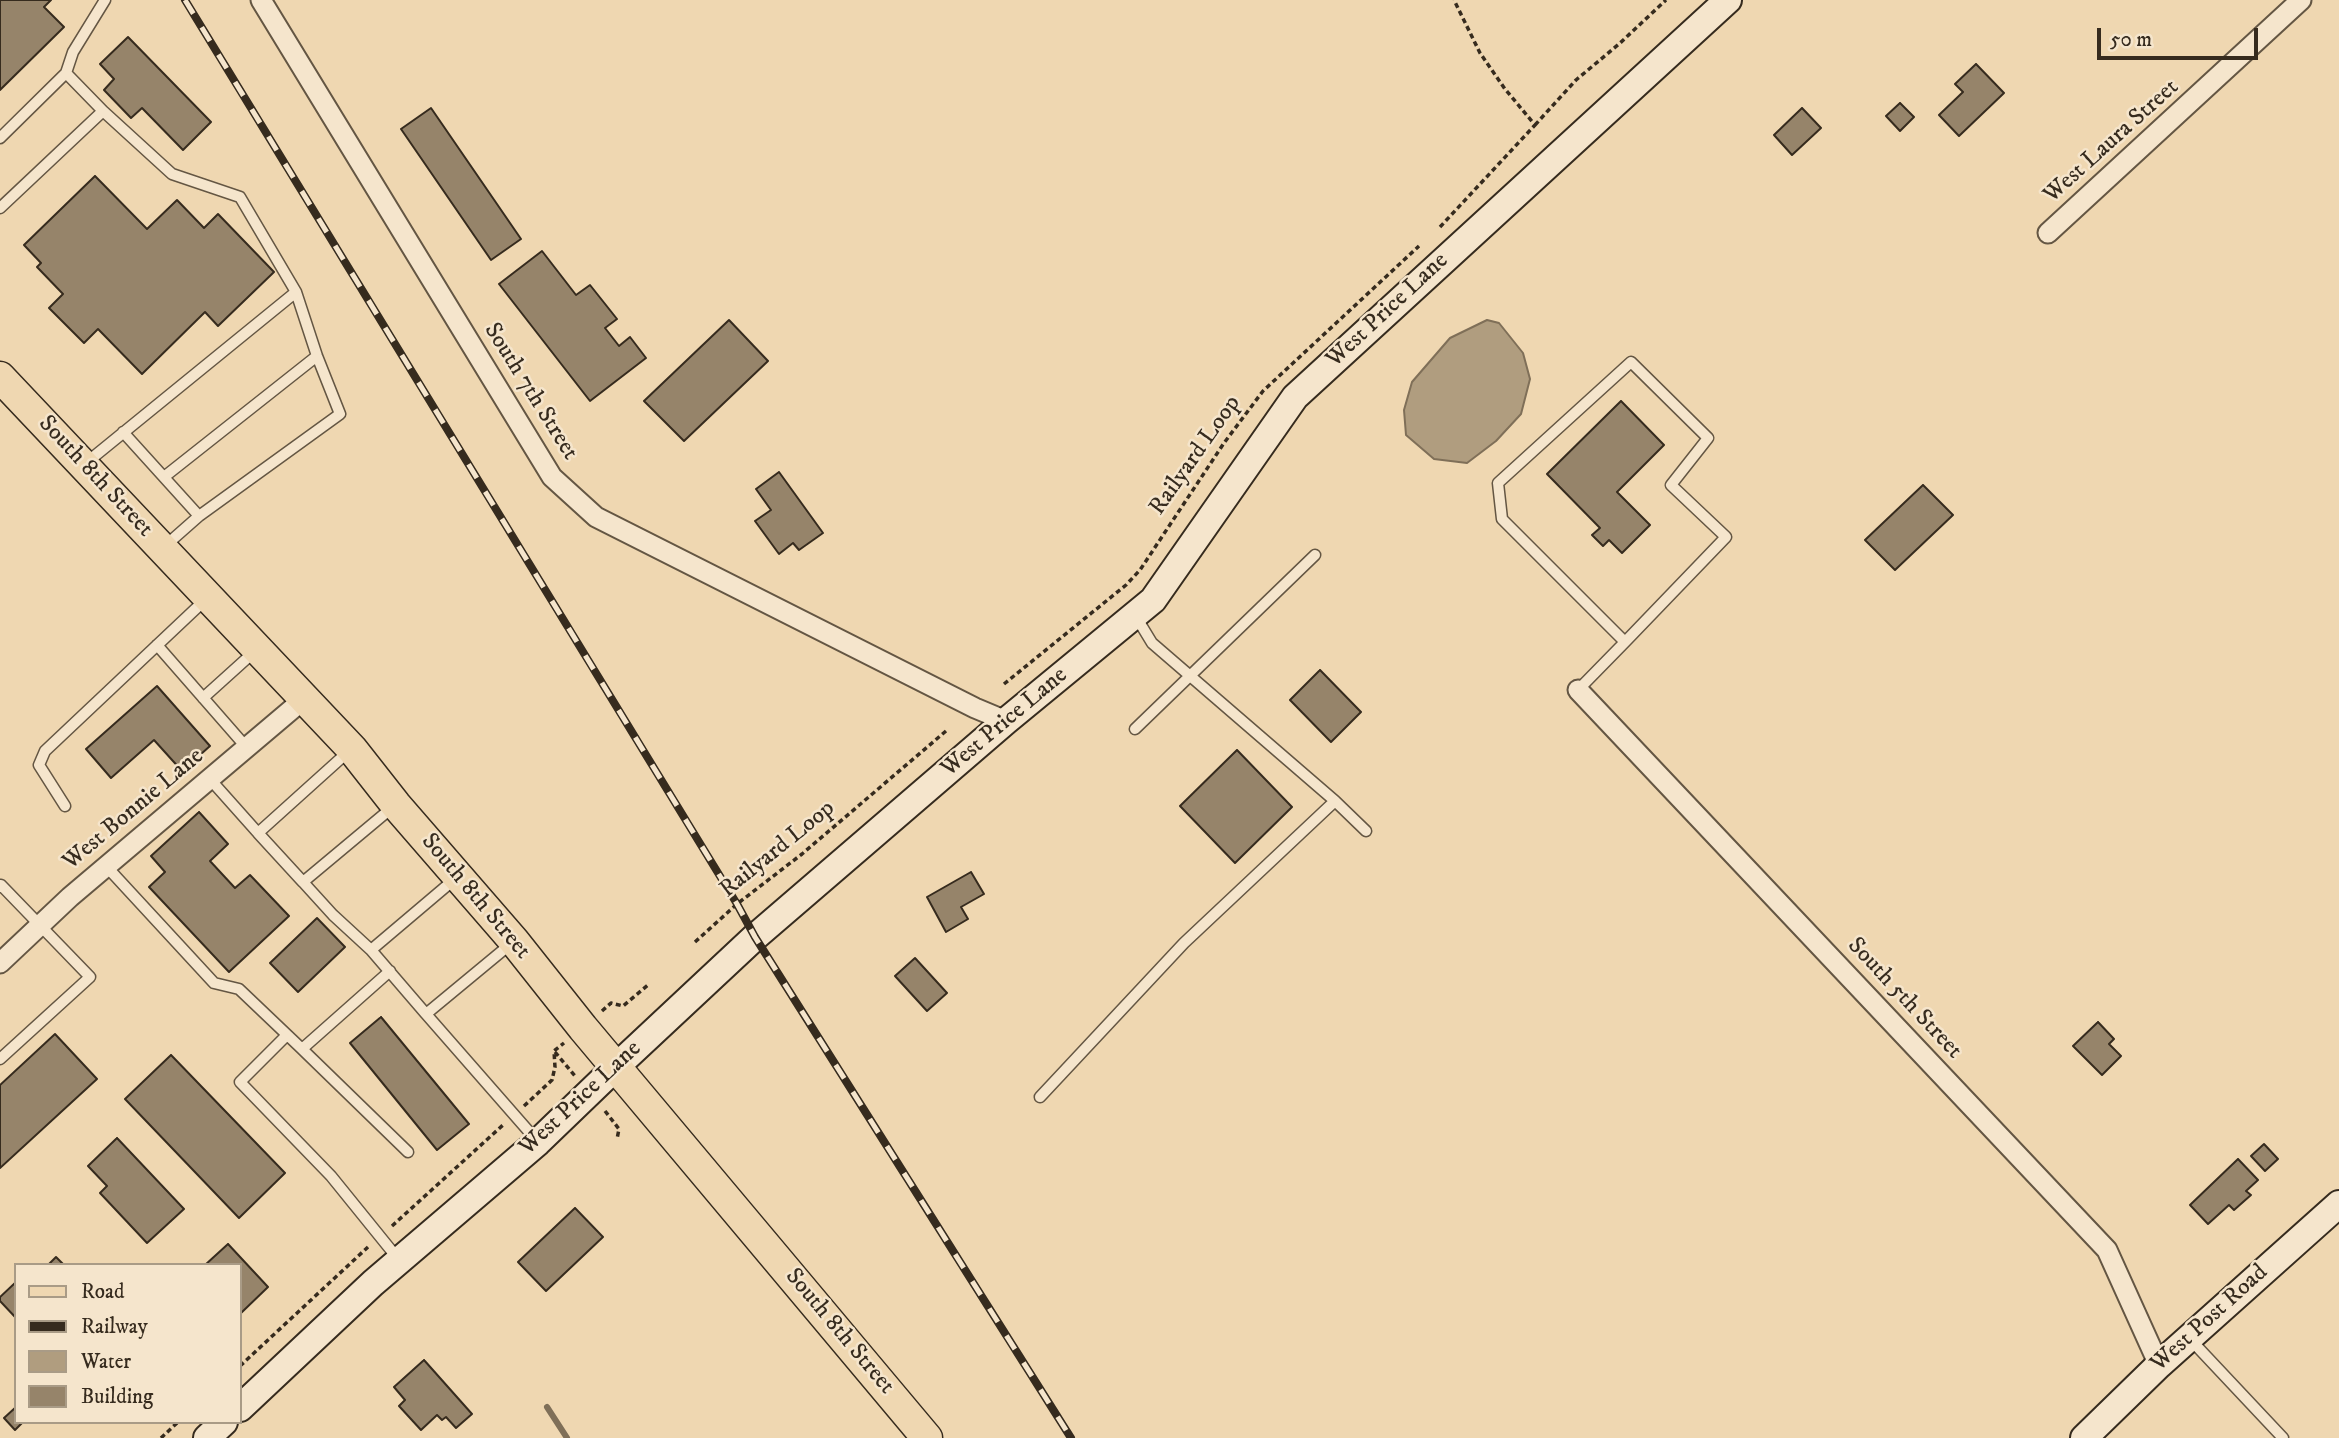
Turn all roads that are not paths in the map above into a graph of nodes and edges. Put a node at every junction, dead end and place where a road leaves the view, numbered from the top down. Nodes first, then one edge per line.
1 (105, 0) edge
2 (261, 0) edge
3 (1728, 0) edge
4 (2301, 0) edge
5 (66, 73) junction
6 (103, 111) junction
7 (0, 138) edge
8 (0, 208) edge
9 (2048, 233) dead end
10 (296, 292) junction
11 (317, 355) junction
12 (0, 377) edge
13 (123, 432) junction
14 (83, 465) junction
15 (164, 477) junction
16 (199, 516) junction
17 (162, 549) junction
18 (1315, 555) dead end
19 (208, 597) junction
20 (1135, 615) junction
21 (1625, 642) junction
22 (158, 645) junction
23 (257, 649) junction
24 (1191, 675) junction
25 (1578, 690) joint
26 (203, 698) junction
27 (304, 699) junction
28 (1006, 721) junction
29 (1135, 729) dead end
30 (247, 748) junction
31 (352, 749) junction
32 (209, 778) junction
33 (1335, 801) junction
34 (396, 805) junction
35 (65, 806) dead end
36 (1366, 831) dead end
37 (258, 833) junction
38 (106, 866) junction
39 (458, 877) junction
40 (303, 882) junction
41 (0, 887) edge
42 (39, 926) junction
43 (514, 941) junction
44 (371, 950) junction
45 (0, 962) edge
46 (390, 971) junction
47 (426, 1014) junction
48 (287, 1035) junction
49 (302, 1049) junction
50 (0, 1059) edge
51 (617, 1066) junction
52 (1040, 1097) dead end
53 (538, 1142) junction
54 (408, 1152) dead end
55 (2339, 1203) edge
56 (400, 1260) junction
57 (2189, 1338) junction
58 (2159, 1365) junction
59 (242, 1406) edge
60 (222, 1424) edge
61 (207, 1438) edge
62 (927, 1438) edge
63 (2084, 1438) edge
64 (2283, 1438) edge

1 - 5 lane
2 - 28 street, South 7th Street
3 - 20 street, West Price Lane
4 - 9 street, West Laura Street
5 - 6 lane
5 - 7 lane
6 - 8 lane
6 - 10 lane
10 - 11 lane
10 - 13 lane
11 - 15 lane
11 - 16 lane
12 - 14 main road, South 8th Street
13 - 14 lane
13 - 15 lane
14 - 17 main road, South 8th Street
15 - 16 lane
16 - 17 lane
17 - 19 main road, South 8th Street
18 - 24 lane
19 - 22 lane
19 - 23 main road, South 8th Street
20 - 24 lane
20 - 28 street, West Price Lane
21 - 21 lane
21 - 25 lane
22 - 26 lane
22 - 35 lane
23 - 26 lane
23 - 27 main road, South 8th Street
24 - 29 lane
24 - 33 lane
25 - 58 street, South 5th Street
26 - 30 lane
27 - 30 street, West Bonnie Lane
27 - 31 main road, South 8th Street
28 - 51 street, West Price Lane
30 - 32 street, West Bonnie Lane
31 - 34 main road, South 8th Street
31 - 37 lane
32 - 37 lane
32 - 38 street, West Bonnie Lane
33 - 36 lane
33 - 52 lane
34 - 39 main road, South 8th Street
34 - 40 lane
37 - 40 lane
38 - 42 street, West Bonnie Lane
38 - 48 lane
39 - 43 main road, South 8th Street
39 - 44 lane
40 - 44 lane
41 - 42 lane
42 - 45 street, West Bonnie Lane
42 - 50 lane
43 - 47 lane
43 - 51 main road, South 8th Street
44 - 46 lane
46 - 47 lane
46 - 49 lane
47 - 53 lane
48 - 49 lane
48 - 56 lane
49 - 54 lane
51 - 53 street, West Price Lane
51 - 62 main road, South 8th Street
53 - 56 street, West Price Lane
55 - 57 street, West Post Road
56 - 59 street, West Price Lane
57 - 58 street, West Post Road
57 - 64 lane
58 - 63 street, West Post Road
60 - 61 street

